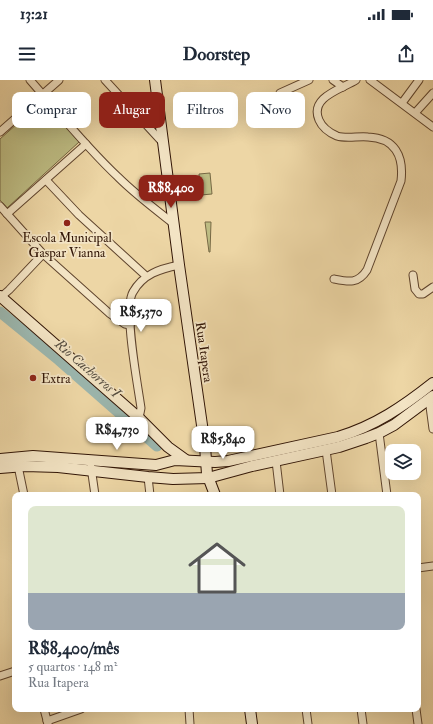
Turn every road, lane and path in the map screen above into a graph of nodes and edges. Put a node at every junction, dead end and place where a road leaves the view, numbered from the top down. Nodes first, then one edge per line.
1 (30, 80) edge
2 (59, 80) edge
3 (105, 80) edge
4 (156, 80) edge
5 (309, 80) edge
6 (333, 80) edge
7 (356, 80) edge
8 (370, 80) edge
9 (419, 80) edge
10 (343, 87) junction
11 (40, 92) edge
12 (46, 92) edge
13 (282, 92) edge
14 (433, 93) edge
15 (402, 104) junction
16 (415, 113) junction
17 (12, 121) edge
18 (433, 127) edge
19 (72, 128) edge
20 (1, 130) edge
21 (163, 143) junction
22 (86, 144) junction
23 (46, 180) junction
24 (0, 206) edge
25 (7, 214) junction
26 (174, 224) junction
27 (43, 254) junction
28 (179, 265) junction
29 (413, 275) dead end
30 (146, 276) junction
31 (334, 279) dead end
32 (433, 287) edge
33 (1, 297) edge
34 (130, 325) junction
35 (433, 383) edge
36 (431, 397) edge
37 (140, 418) junction
38 (433, 429) edge
39 (379, 433) junction
40 (168, 447) junction
41 (326, 450) junction
42 (0, 459) edge
43 (186, 460) junction
44 (276, 461) junction
45 (168, 462) junction
46 (201, 462) junction
47 (58, 463) junction
48 (91, 465) junction
49 (18, 466) junction
50 (0, 468) edge
51 (148, 477) junction
52 (213, 477) junction
53 (173, 478) junction
54 (23, 492) edge
55 (95, 492) edge
56 (150, 492) edge
57 (215, 492) edge
58 (280, 492) edge
59 (332, 492) edge
60 (388, 492) edge
61 (433, 566) edge
62 (421, 568) edge
63 (12, 672) edge
64 (0, 676) edge
65 (45, 712) edge
66 (73, 712) edge
67 (189, 712) edge
68 (250, 712) edge
69 (306, 712) edge
70 (361, 712) edge
71 (416, 712) edge
72 (48, 722) edge
73 (190, 724) edge
74 (252, 724) edge
75 (308, 724) edge
76 (363, 724) edge
77 (418, 724) edge

1 - 11 street
2 - 12 street
3 - 21 street
4 - 21 main road, Rua Itapera
5 - 13 street
6 - 10 street
7 - 10 street
8 - 15 street
9 - 15 street
10 - 31 street
14 - 16 street
15 - 16 street
16 - 18 street
17 - 20 street
19 - 22 street
21 - 26 main road, Rua Itapera
22 - 23 street
22 - 26 street
23 - 25 street
23 - 30 street
24 - 25 street
25 - 27 street
26 - 28 main road, Rua Itapera
27 - 33 street
27 - 34 street
28 - 30 street
28 - 46 main road, Rua Itapera
29 - 32 street
30 - 34 street
33 - 37 main road
34 - 37 street
35 - 46 main road
36 - 38 street
36 - 39 main road
37 - 40 main road
39 - 41 main road
39 - 60 street
40 - 43 main road
40 - 45 main road
41 - 44 main road
41 - 59 street
42 - 47 main road
43 - 45 main road
43 - 46 main road
44 - 52 main road
44 - 58 street
45 - 48 main road
45 - 53 main road
46 - 52 main road, Rua Itapera
47 - 48 main road
47 - 49 main road
48 - 51 main road
48 - 55 street
49 - 50 main road
49 - 54 street
51 - 53 main road
51 - 56 street
52 - 53 main road
52 - 57 main road, Rua Itapera
61 - 62 street
63 - 64 street
65 - 72 street
66 - 72 street
67 - 73 street
68 - 74 main road
69 - 75 street
70 - 76 street
71 - 77 street

